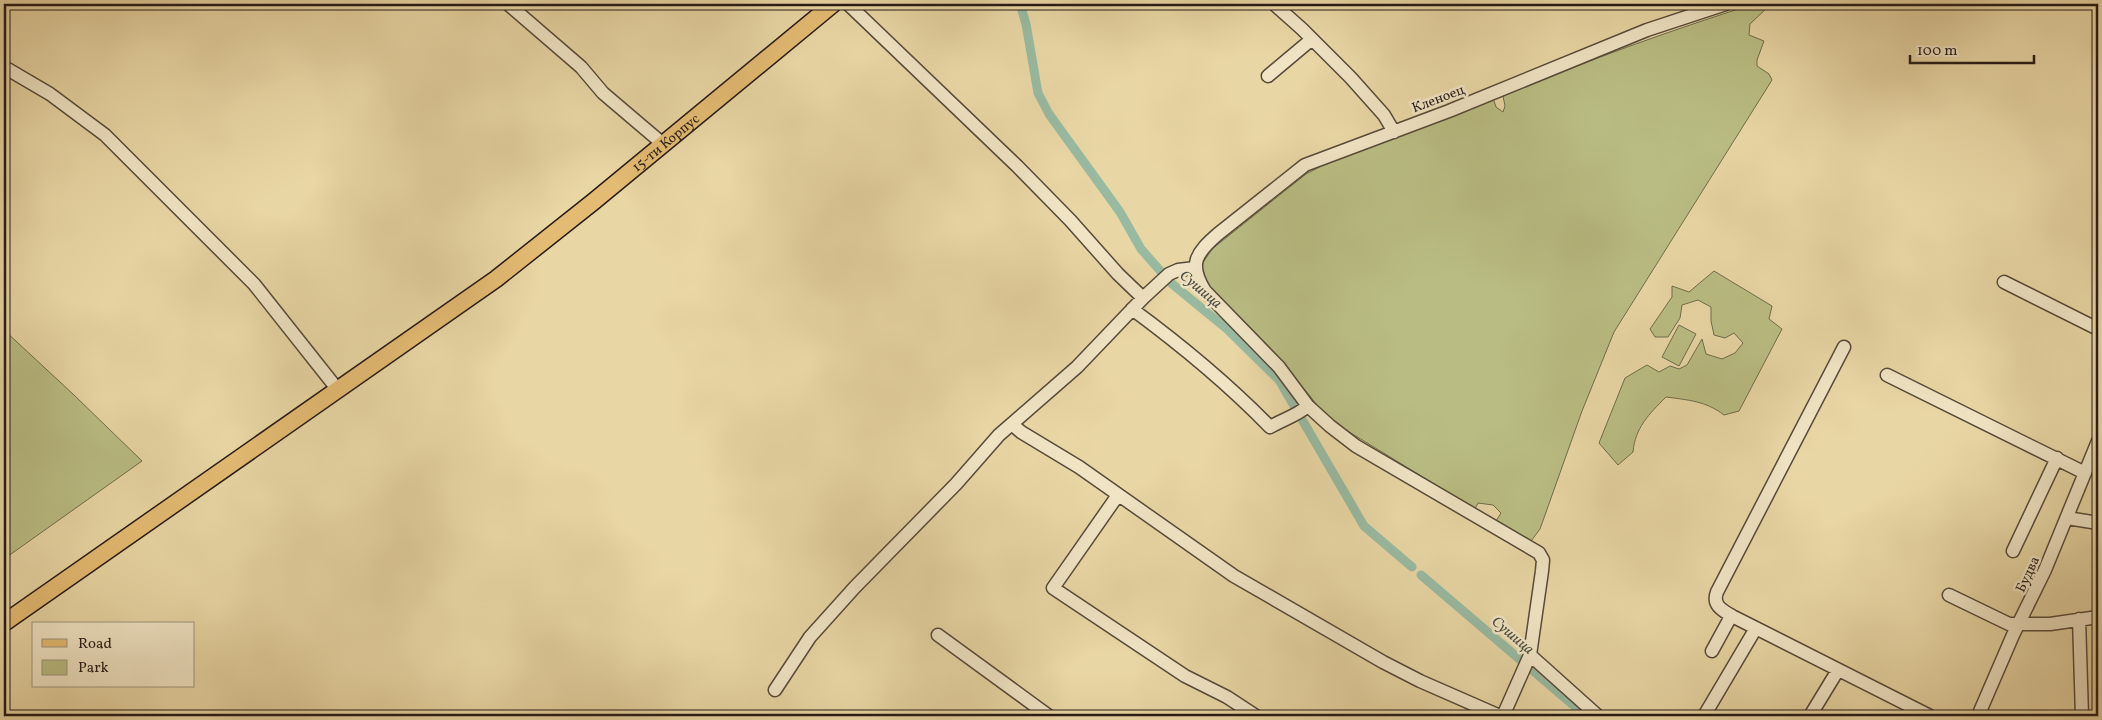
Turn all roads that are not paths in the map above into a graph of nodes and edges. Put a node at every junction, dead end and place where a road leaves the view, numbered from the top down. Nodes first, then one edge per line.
1 (508, 4) edge
2 (833, 4) edge
3 (848, 4) edge
4 (1274, 4) edge
5 (1726, 4) edge
6 (1312, 38) junction
7 (4, 67) edge
8 (1268, 76) dead end
9 (1394, 132) junction
10 (663, 144) junction
11 (1195, 268) junction
12 (2004, 282) dead end
13 (1143, 298) junction
14 (1132, 309) junction
15 (2098, 330) edge
16 (1844, 347) dead end
17 (1887, 375) dead end
18 (338, 390) junction
19 (1301, 412) junction
20 (1013, 424) junction
21 (2098, 442) edge
22 (2057, 458) junction
23 (2086, 473) junction
24 (1118, 495) junction
25 (2067, 518) junction
26 (2098, 523) edge
27 (2014, 551) dead end
28 (1949, 596) dead end
29 (1732, 616) junction
30 (2098, 617) edge
31 (2079, 619) junction
32 (4, 623) edge
33 (2019, 625) junction
34 (1756, 628) junction
35 (938, 635) dead end
36 (1712, 652) dead end
37 (1530, 655) junction
38 (1838, 670) junction
39 (775, 690) dead end
40 (1049, 716) edge
41 (1256, 716) edge
42 (1501, 716) edge
43 (1598, 716) edge
44 (1704, 716) edge
45 (1810, 716) edge
46 (1930, 716) edge
47 (1978, 716) edge
48 (2082, 716) edge

1 - 10 street
2 - 10 main road, 15-ти Корпус
3 - 13 street
4 - 6 street
5 - 9 street, Кленоец
6 - 8 street
6 - 9 street
7 - 18 street
9 - 11 street, Кленоец
10 - 18 main road, 15-ти Корпус
11 - 13 street
11 - 19 street
12 - 15 street
13 - 14 street
14 - 19 street
14 - 20 street
16 - 29 street
17 - 22 street
18 - 32 main road, 15-ти Корпус
19 - 37 street
20 - 24 street
20 - 39 street
21 - 23 street, Будва
22 - 23 street
22 - 27 street
23 - 25 street, Будва
24 - 41 street
24 - 42 street
25 - 26 street
25 - 33 street, Будва
28 - 33 street
29 - 34 street
29 - 36 street
30 - 31 street
31 - 33 street
31 - 48 street
33 - 47 street, Будва
34 - 38 street
34 - 44 street
35 - 40 street
37 - 42 street
37 - 43 street
38 - 45 street
38 - 46 street

